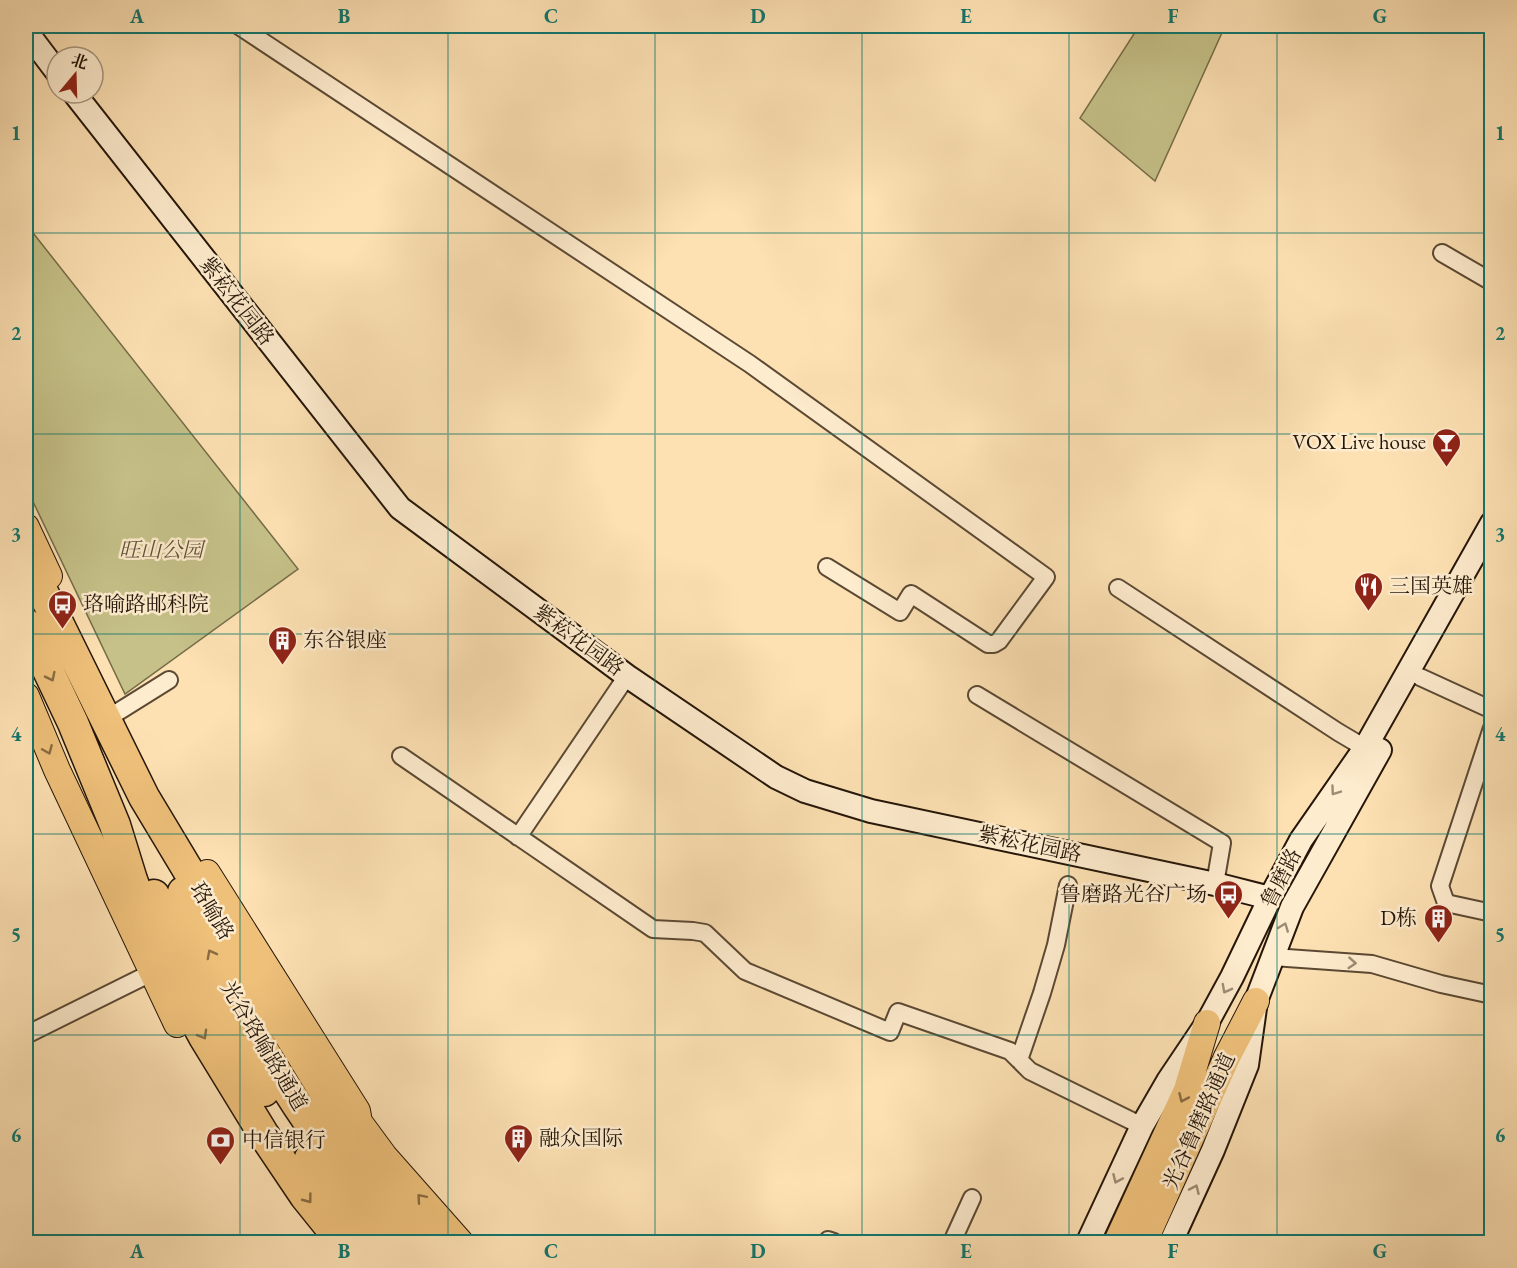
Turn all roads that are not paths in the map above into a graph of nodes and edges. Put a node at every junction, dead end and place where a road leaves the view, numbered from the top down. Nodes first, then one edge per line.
1 (239, 26) edge
2 (26, 31) edge
3 (45, 56) edge
4 (83, 105) edge
5 (1442, 253) dead end
6 (1491, 282) edge
7 (1491, 523) edge
8 (26, 527) edge
9 (1491, 549) edge
10 (26, 558) edge
11 (827, 567) dead end
12 (1118, 588) dead end
13 (26, 624) edge
14 (627, 675) junction
15 (1420, 677) junction
16 (169, 680) dead end
17 (977, 695) dead end
18 (26, 696) edge
19 (1491, 712) edge
20 (111, 716) junction
21 (1491, 728) edge
22 (1365, 748) junction
23 (401, 756) dead end
24 (144, 797) junction
25 (115, 825) junction
26 (518, 837) junction
27 (1215, 884) junction
28 (1068, 885) dead end
29 (1270, 898) junction
30 (1491, 913) edge
31 (1273, 957) junction
32 (159, 969) junction
33 (1491, 995) edge
34 (1256, 1001) junction
35 (1207, 1023) junction
36 (177, 1024) dead end
37 (26, 1035) edge
38 (1019, 1059) junction
39 (1142, 1126) junction
40 (972, 1198) dead end
41 (342, 1242) edge
42 (372, 1242) edge
43 (401, 1242) edge
44 (434, 1242) edge
45 (460, 1242) edge
46 (952, 1242) edge
47 (1088, 1242) edge
48 (1117, 1242) edge
49 (1144, 1242) edge
50 (1171, 1242) edge

1 - 11 street
2 - 3 main road
4 - 14 main road, 紫菘花园路
5 - 6 street
7 - 22 main road, 鲁磨路
8 - 20 main road
9 - 15 main road, 鲁磨路
10 - 20 highway, 珞喻路
12 - 22 street
13 -> 25 highway
14 - 26 street
14 - 27 main road, 紫菘花园路
15 - 19 street
31 -> 15 main road, 鲁磨路
16 - 20 street
17 - 27 street
18 -> 32 main road
20 - 24 highway, 珞喻路
45 -> 20 main road
21 - 30 street
22 -> 29 main road, 鲁磨路
23 - 26 street
43 -> 24 highway, 光谷珞喻路通道
24 - 44 highway, 珞喻路
25 - 32 highway
25 - 42 highway, 光谷珞喻路通道
26 - 38 street
27 - 29 main road, 紫菘花园路
28 - 38 street
29 -> 35 main road, 鲁磨路
31 -> 33 street
31 - 34 main road, 鲁磨路
32 - 36 main road
32 - 37 street
32 -> 41 highway
34 - 49 main road, 光谷鲁磨路通道
50 -> 34 main road, 鲁磨路
35 - 39 main road, 鲁磨路
35 -> 48 main road, 光谷鲁磨路通道
38 - 39 street
39 -> 47 main road, 鲁磨路
40 - 46 street

